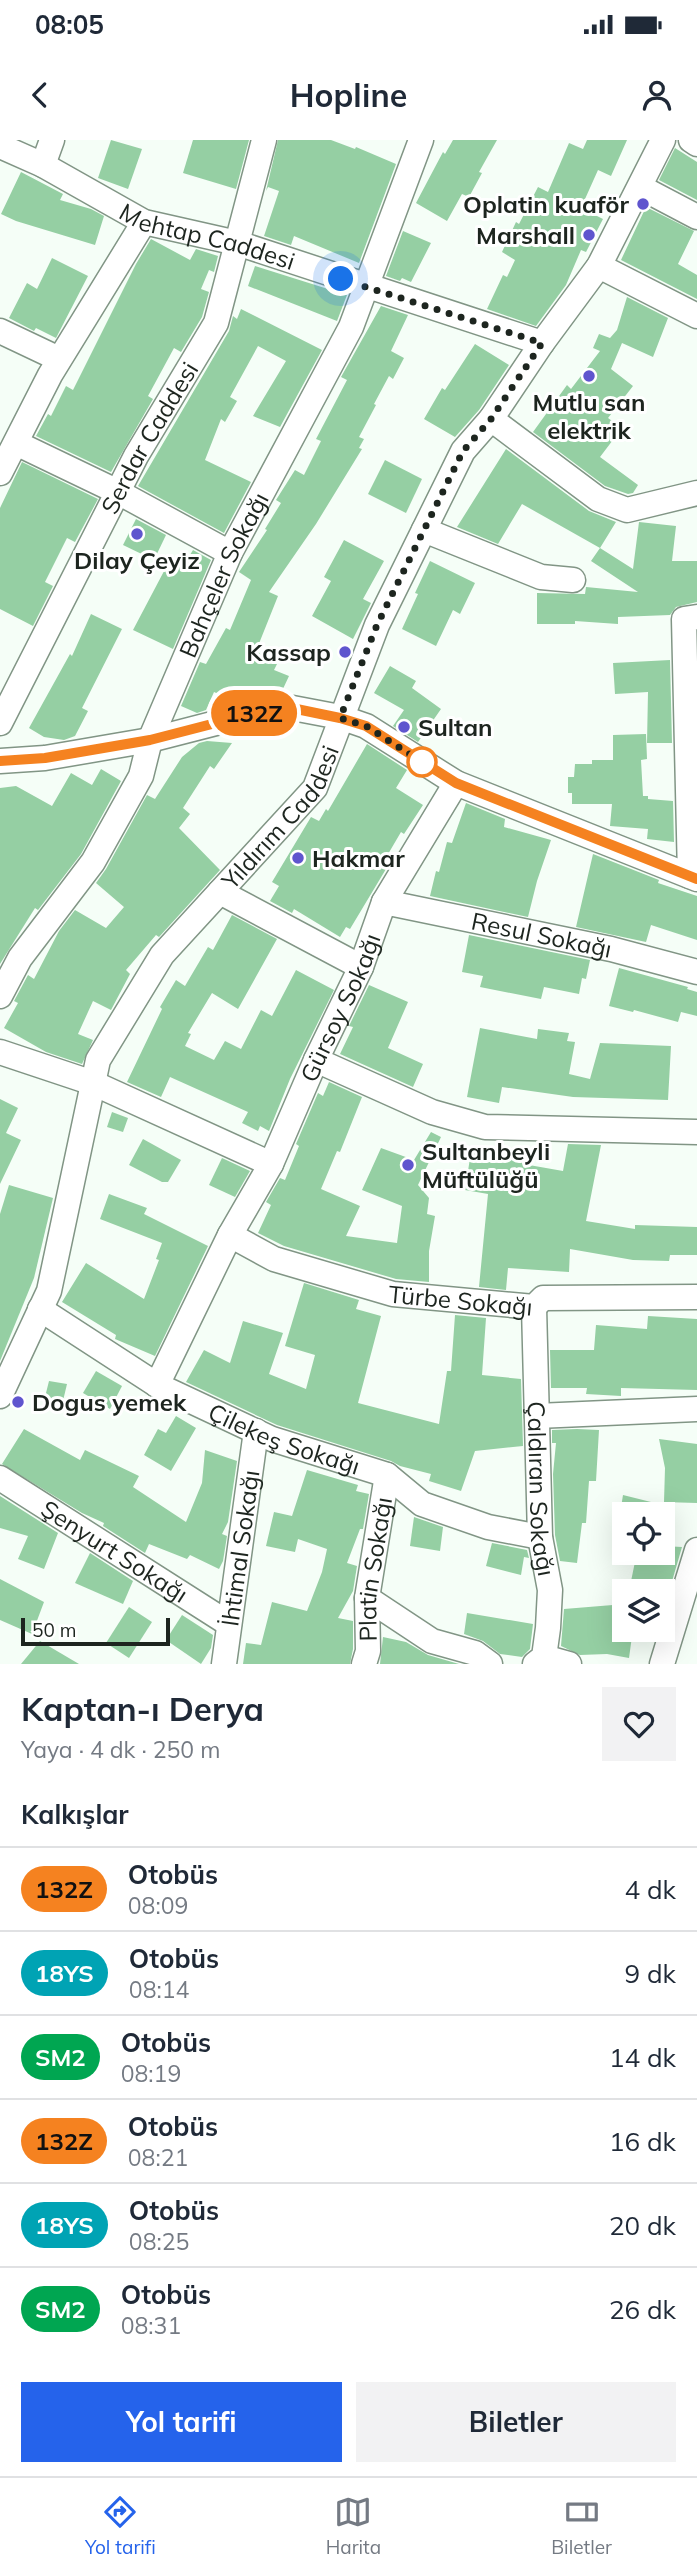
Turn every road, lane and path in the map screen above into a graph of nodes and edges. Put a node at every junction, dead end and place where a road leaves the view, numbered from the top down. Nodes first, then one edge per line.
1 (52, 140) edge
2 (264, 140) edge
3 (421, 140) edge
4 (663, 140) edge
5 (691, 140) edge
6 (697, 144) edge
7 (0, 146) edge
8 (43, 165) junction
9 (639, 187) junction
10 (697, 217) edge
11 (144, 222) junction
12 (237, 243) junction
13 (599, 265) junction
14 (367, 288) junction
15 (697, 316) edge
16 (0, 331) edge
17 (542, 343) junction
18 (60, 359) junction
19 (491, 419) junction
20 (16, 443) junction
21 (0, 474) edge
22 (118, 492) junction
23 (697, 493) edge
24 (424, 530) junction
25 (230, 553) junction
26 (573, 580) dead end
27 (691, 618) edge
28 (340, 718) junction
29 (0, 723) edge
30 (150, 740) junction
31 (0, 761) edge
32 (456, 783) junction
33 (694, 877) edge
34 (220, 892) junction
35 (384, 902) junction
36 (361, 967) junction
37 (697, 972) edge
38 (0, 996) edge
39 (0, 1052) edge
40 (316, 1060) junction
41 (93, 1083) junction
42 (697, 1132) edge
43 (271, 1164) junction
44 (230, 1235) junction
45 (697, 1297) edge
46 (534, 1307) junction
47 (40, 1309) junction
48 (9, 1352) edge
49 (157, 1385) junction
50 (0, 1396) edge
51 (697, 1409) edge
52 (537, 1416) junction
53 (256, 1431) junction
54 (387, 1475) junction
55 (0, 1478) edge
56 (540, 1537) junction
57 (697, 1550) edge
58 (367, 1598) junction
59 (229, 1624) junction
60 (539, 1661) edge
61 (224, 1664) edge
62 (364, 1664) edge
63 (490, 1664) edge
64 (569, 1664) edge
65 (662, 1664) edge

1 - 8 street
2 - 12 street, Serdar Caddesi
3 - 14 street, Bahçeler Sokağı
4 - 9 street, Yıldırım Caddesi
5 - 6 street
7 - 8 street, Mehtap Caddesi
8 - 11 street, Mehtap Caddesi
9 - 10 street
9 - 13 street, Yıldırım Caddesi
11 - 12 street, Mehtap Caddesi
11 - 18 street
12 - 14 street, Mehtap Caddesi
12 - 22 street, Serdar Caddesi
13 - 15 street
13 - 17 street, Yıldırım Caddesi
14 - 17 street, Mehtap Caddesi
14 - 25 street, Bahçeler Sokağı
16 - 18 street
17 - 19 street, Yıldırım Caddesi
18 - 20 street
19 - 23 street
19 - 24 street, Yıldırım Caddesi
20 - 21 street
20 - 22 street
22 - 25 street
22 - 29 street, Serdar Caddesi
24 - 26 street
24 - 28 street, Yıldırım Caddesi
25 - 30 street, Bahçeler Sokağı
27 - 33 street
28 - 30 street
28 - 32 street
28 - 34 street, Yıldırım Caddesi
30 - 31 street
30 - 38 street, Bahçeler Sokağı
32 - 33 street
32 - 35 street, Gürsoy Sokağı
34 - 36 street
34 - 41 street, Yıldırım Caddesi
35 - 36 street, Gürsoy Sokağı
35 - 37 street, Resul Sokağı
36 - 40 street, Gürsoy Sokağı
39 - 41 street
40 - 42 street
40 - 43 street, Gürsoy Sokağı
41 - 43 street
41 - 47 street, Yıldırım Caddesi
43 - 44 street, Gürsoy Sokağı
44 - 46 street, Türbe Sokağı
44 - 49 street, Gürsoy Sokağı
45 - 46 street, Türbe Sokağı
46 - 52 street, Çaldıran Sokağı
47 - 48 street, Yıldırım Caddesi
47 - 49 street, Çilekeş Sokağı
48 - 50 street, Yıldırım Caddesi
49 - 53 street, Çilekeş Sokağı
51 - 52 street
52 - 56 street, Çaldıran Sokağı
53 - 54 street, Çilekeş Sokağı
53 - 59 street, İhtimal Sokağı
54 - 56 street, Çilekeş Sokağı
54 - 58 street, Platin Sokağı
55 - 59 street, Şenyurt Sokağı
56 - 60 street, Çaldıran Sokağı
57 - 65 street
58 - 62 street, Platin Sokağı
58 - 63 street
59 - 61 street, İhtimal Sokağı
60 - 64 street

